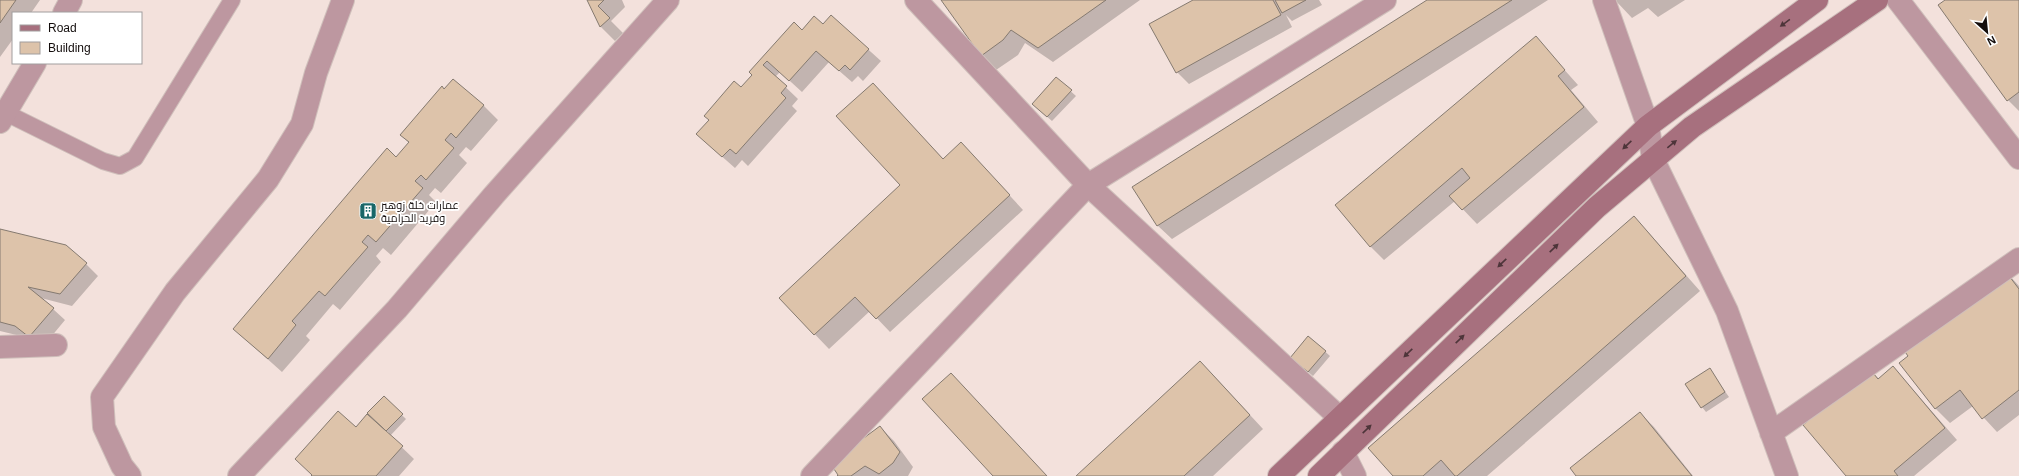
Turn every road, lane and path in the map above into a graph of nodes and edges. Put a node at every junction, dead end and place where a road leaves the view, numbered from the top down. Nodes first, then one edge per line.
1 (71, 0) edge
2 (232, 0) edge
3 (343, 0) edge
4 (668, 0) edge
5 (916, 0) edge
6 (1385, 0) edge
7 (1604, 0) edge
8 (1817, 0) edge
9 (1877, 0) edge
10 (1898, 0) edge
11 (65, 12) edge
12 (33, 64) edge
13 (2, 115) edge
14 (1648, 126) junction
15 (2019, 158) edge
16 (1653, 159) junction
17 (1088, 185) junction
18 (2019, 259) edge
19 (56, 345) dead end
20 (0, 347) edge
21 (1340, 418) junction
22 (1772, 433) junction
23 (1343, 452) junction
24 (130, 476) edge
25 (239, 476) edge
26 (812, 476) edge
27 (1279, 476) edge
28 (1319, 476) edge
29 (1355, 476) edge
30 (1787, 476) edge

1 - 11 street
2 - 13 lane
3 - 24 street
4 - 25 street
5 - 17 street
6 - 17 street
7 - 14 street
8 -> 14 street
16 -> 9 street
10 - 15 street
12 - 13 street
14 - 16 street
14 -> 21 street
16 - 22 street
23 -> 16 street
17 - 21 street
17 - 26 street
18 - 22 street
19 - 20 street
21 - 27 street
22 - 30 street
23 - 28 street
23 - 29 street

